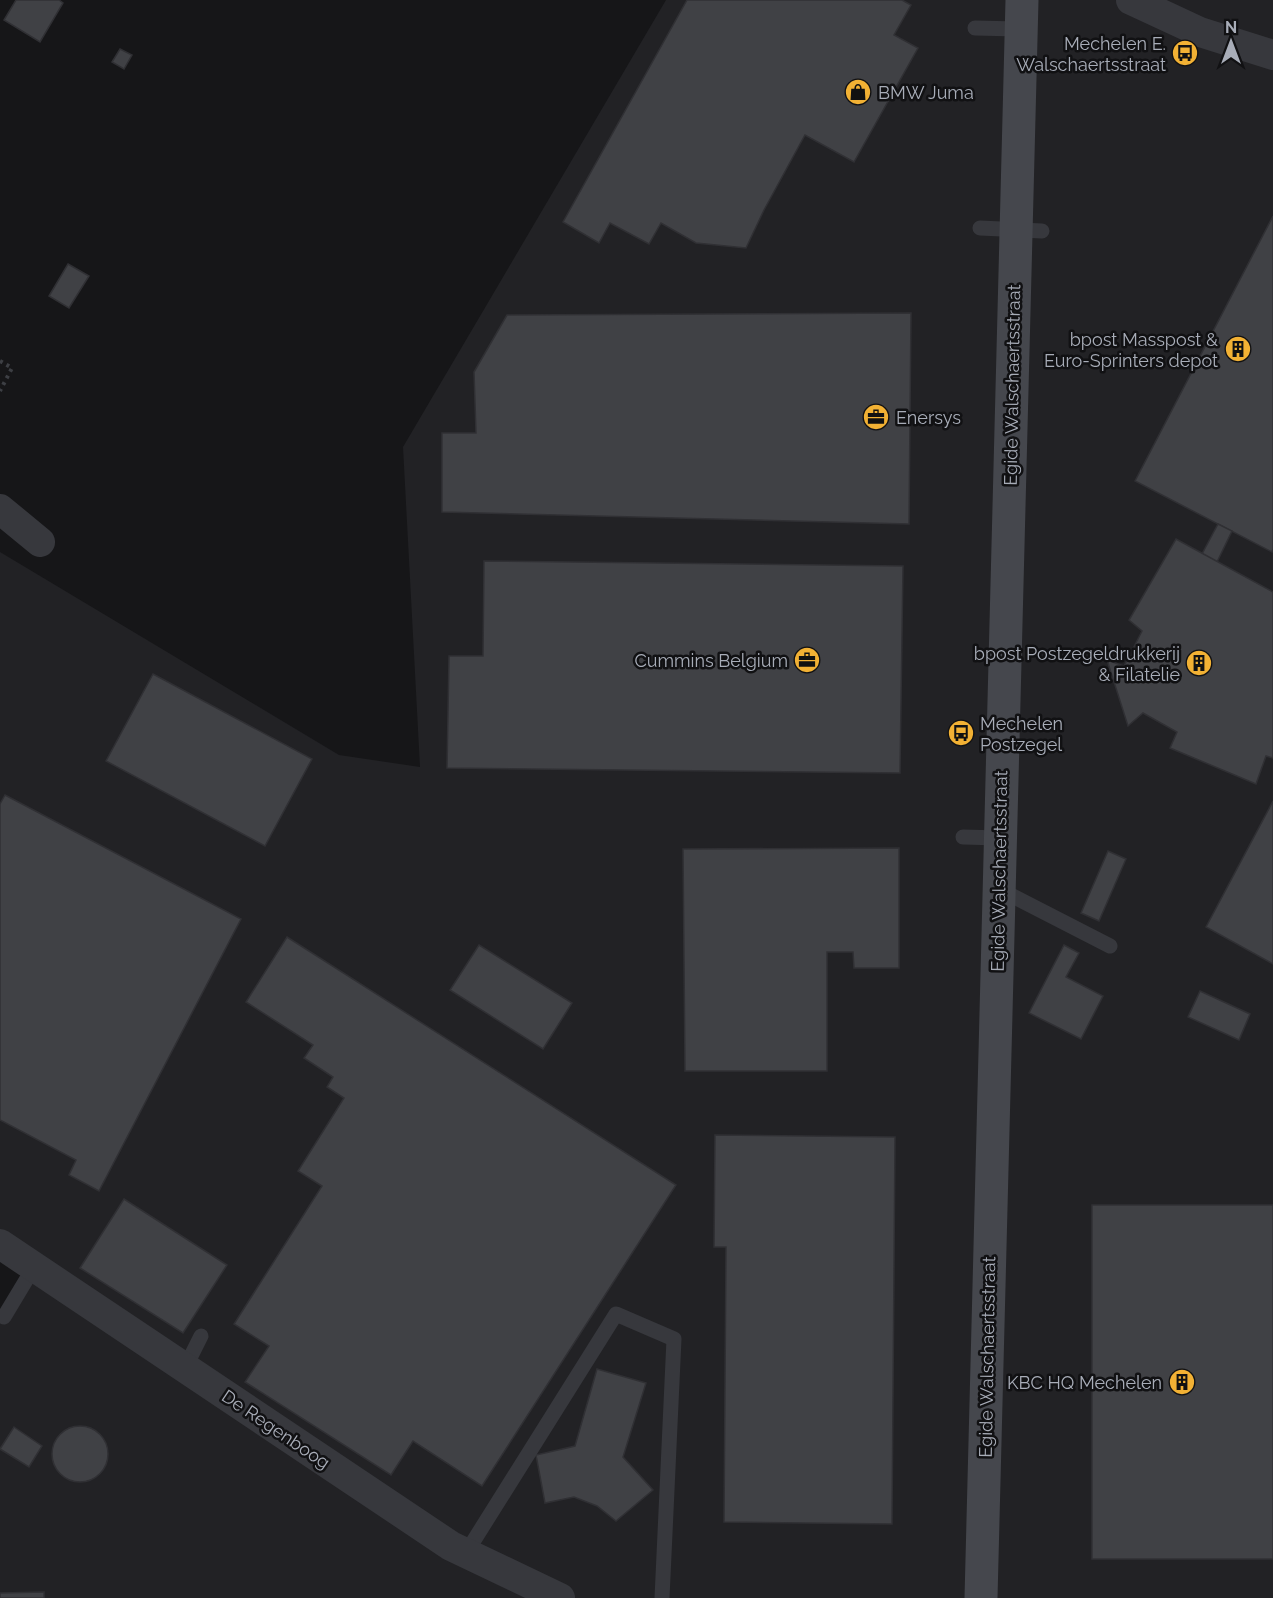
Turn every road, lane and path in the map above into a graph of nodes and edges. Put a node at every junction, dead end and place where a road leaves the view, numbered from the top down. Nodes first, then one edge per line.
1 (1131, 0) edge
2 (1021, 14) edge
3 (975, 28) dead end
4 (1273, 55) edge
5 (980, 228) dead end
6 (1029, 230) junction
7 (0, 361) edge
8 (0, 391) edge
9 (0, 509) edge
10 (40, 542) dead end
11 (963, 837) dead end
12 (1000, 838) junction
13 (999, 889) junction
14 (1110, 946) dead end
15 (0, 1245) edge
16 (34, 1267) junction
17 (4, 1317) dead end
18 (201, 1336) dead end
19 (185, 1368) junction
20 (466, 1553) junction
21 (560, 1598) edge
22 (662, 1598) edge
23 (981, 1598) edge

1 - 4 street
2 - 3 lane
2 - 6 street, Egide Walschaertsstraat
5 - 6 lane
6 - 12 street, Egide Walschaertsstraat
7 - 8 path
9 - 10 street
11 - 12 lane
12 - 13 street, Egide Walschaertsstraat
13 - 14 lane
13 - 23 street, Egide Walschaertsstraat
15 - 16 street, De Regenboog
16 - 17 lane
16 - 19 street, De Regenboog
18 - 19 lane
19 - 20 street, De Regenboog
20 - 21 street, De Regenboog
20 - 22 lane

